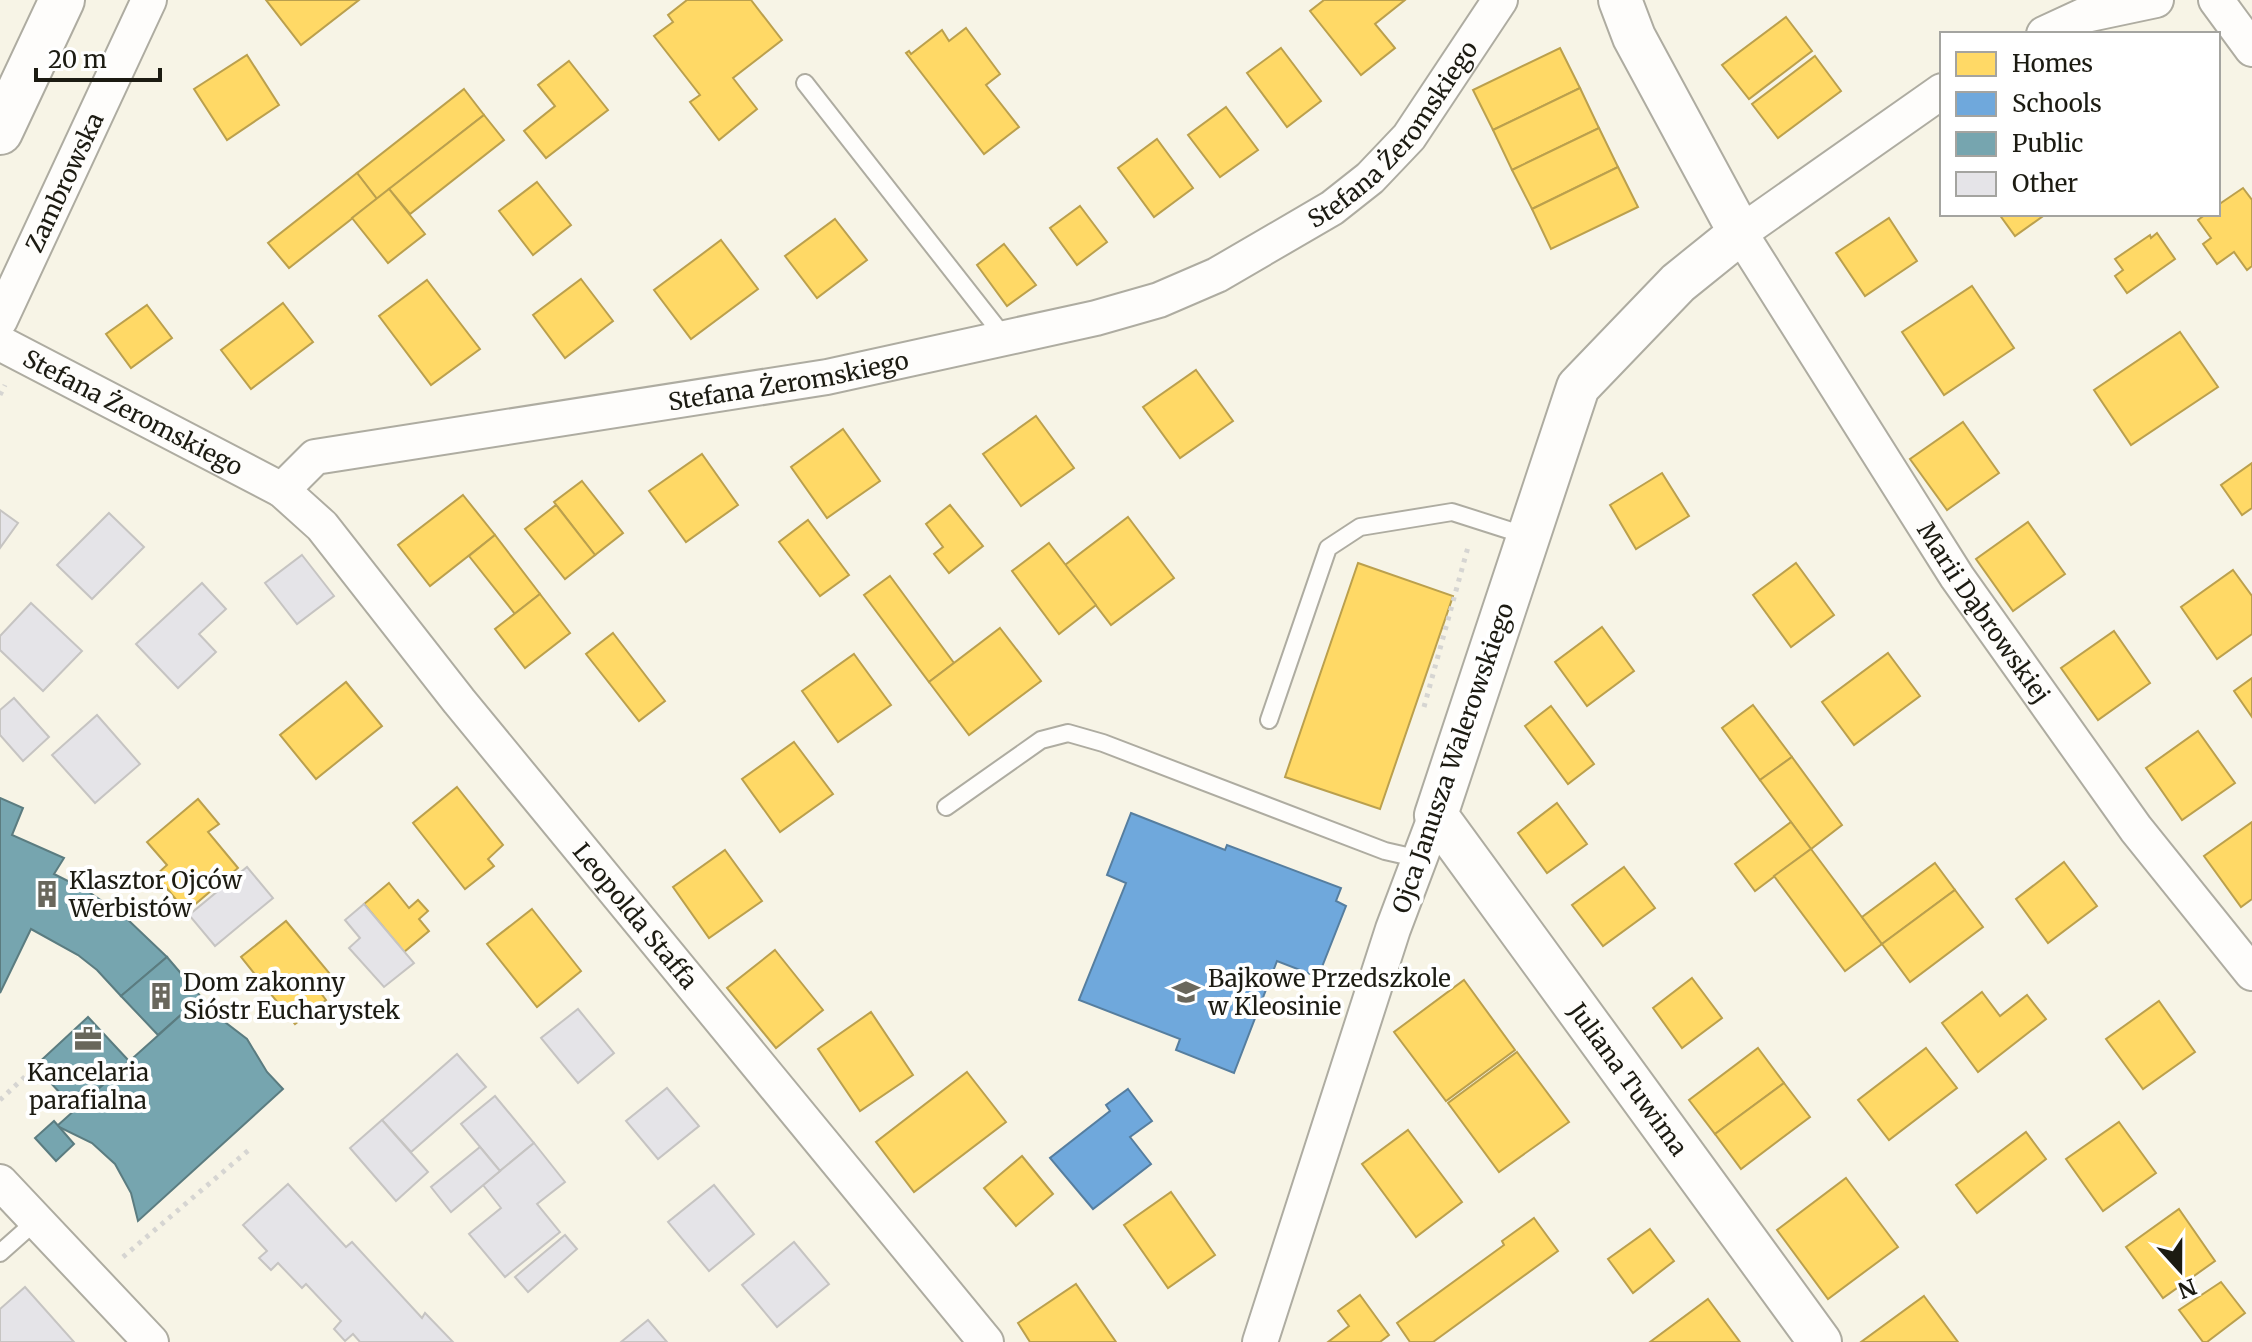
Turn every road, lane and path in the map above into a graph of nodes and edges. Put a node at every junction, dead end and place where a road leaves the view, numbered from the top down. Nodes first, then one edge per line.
1 (62, 0) edge
2 (149, 0) edge
3 (1500, 0) edge
4 (1620, 0) edge
5 (2156, 0) edge
6 (2216, 0) edge
7 (2048, 32) edge
8 (2252, 49) edge
9 (805, 83) dead end
10 (1940, 92) edge
11 (0, 132) edge
12 (1740, 233) junction
13 (0, 320) edge
14 (1005, 338) junction
15 (0, 343) edge
16 (282, 490) junction
17 (1529, 536) junction
18 (1269, 720) dead end
19 (946, 807) dead end
20 (1436, 815) junction
21 (1420, 859) junction
22 (2252, 973) edge
23 (31, 1071) dead end
24 (0, 1100) edge
25 (250, 1149) dead end
26 (0, 1182) edge
27 (36, 1221) junction
28 (0, 1253) edge
29 (119, 1260) dead end
30 (151, 1342) edge
31 (986, 1342) edge
32 (1260, 1342) edge
33 (1820, 1342) edge

1 - 11 main road
2 - 13 street, Zambrowska
3 - 14 street, Stefana Żeromskiego
4 - 12 street
5 - 7 street
6 - 8 street
9 - 14 lane
10 - 12 street
12 - 17 street, Ojca Janusza Walerowskiego
12 - 22 street, Marii Dąbrowskiej
14 - 16 street, Stefana Żeromskiego
15 - 16 street, Stefana Żeromskiego
16 - 31 street, Leopolda Staffa
17 - 18 lane
17 - 20 street, Ojca Janusza Walerowskiego
19 - 21 lane
20 - 21 street, Ojca Janusza Walerowskiego
20 - 33 street, Juliana Tuwima
21 - 32 street, Ojca Janusza Walerowskiego
23 - 24 path
25 - 29 path
26 - 27 street
27 - 28 lane
27 - 30 street

